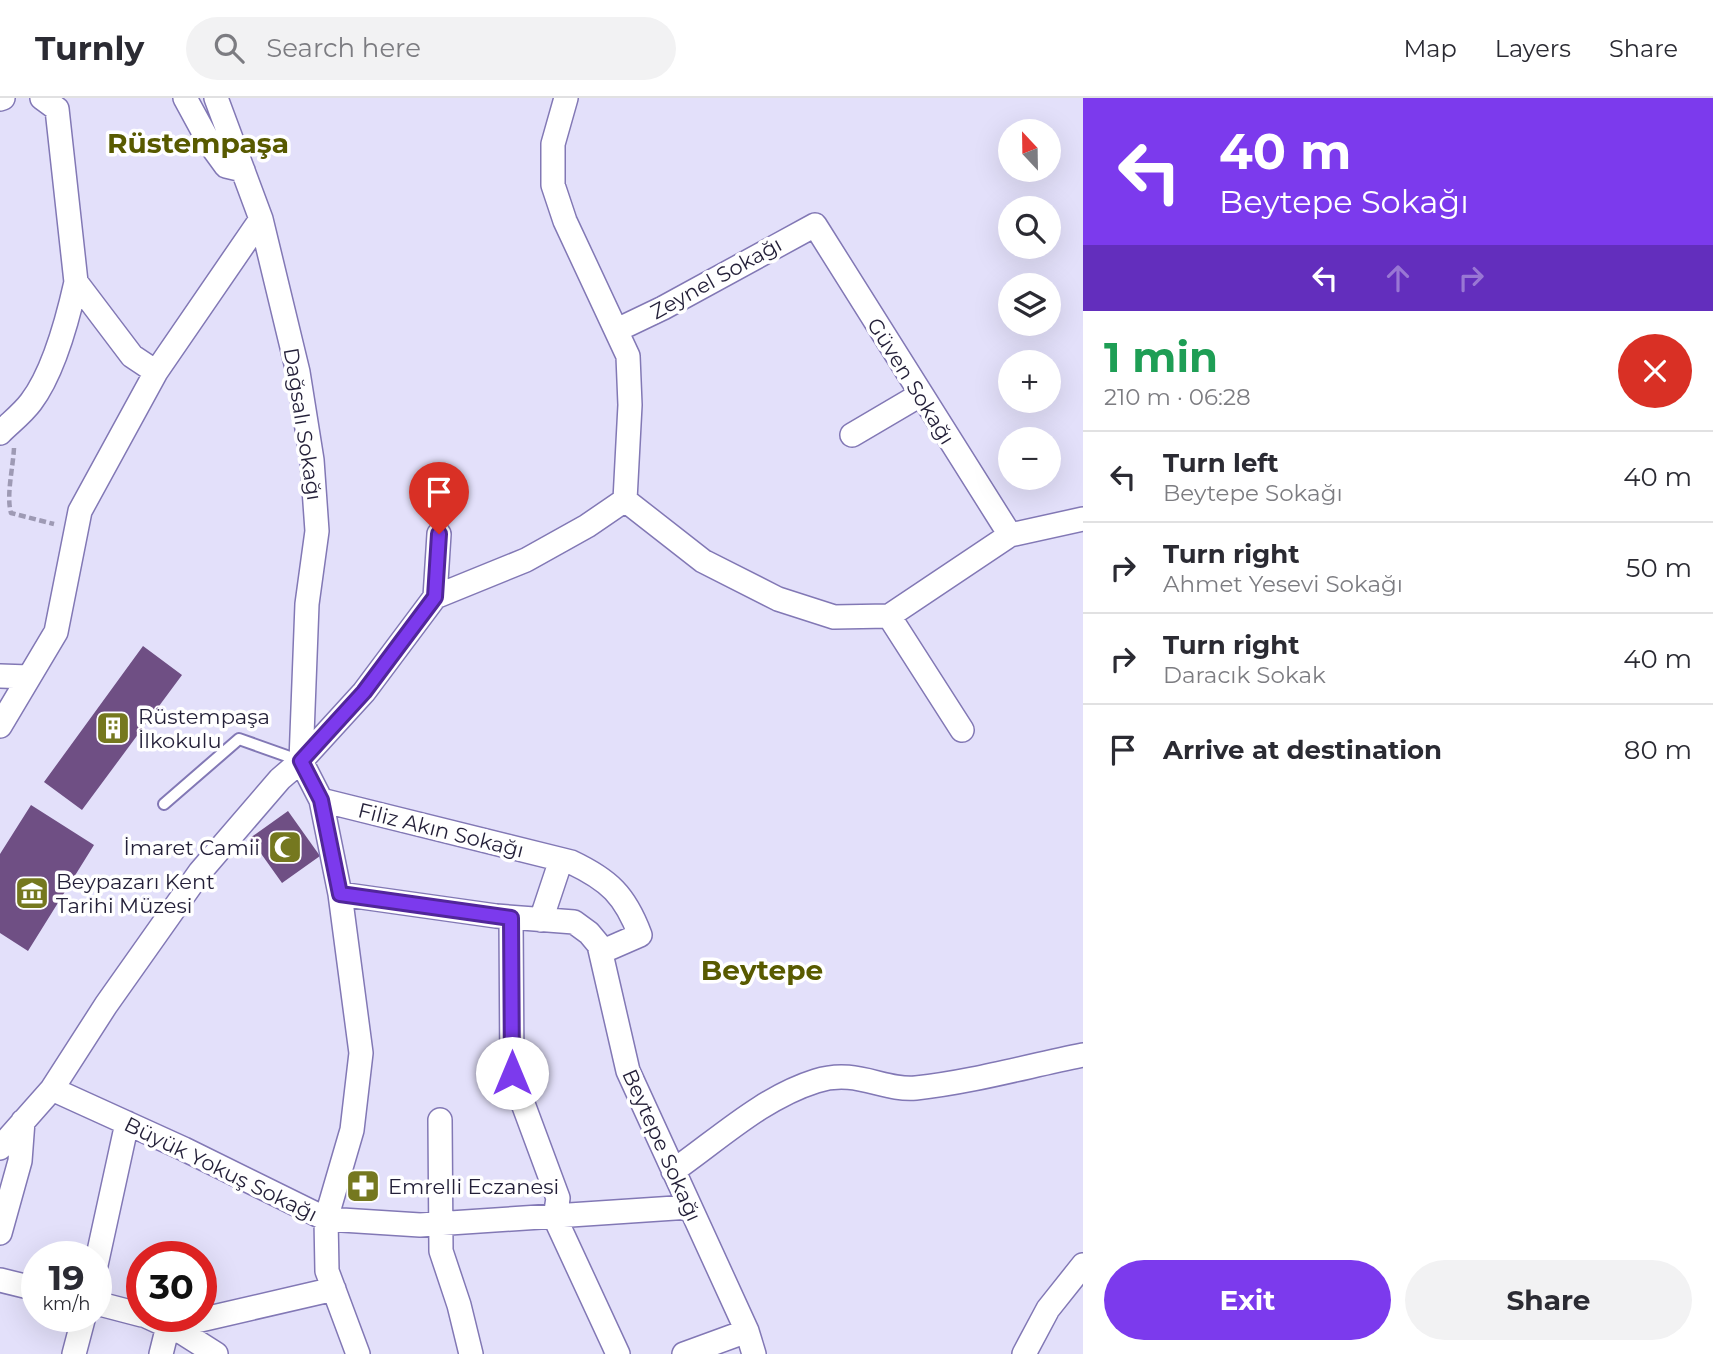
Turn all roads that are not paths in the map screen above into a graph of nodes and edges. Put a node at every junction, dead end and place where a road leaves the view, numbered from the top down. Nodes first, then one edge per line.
1 (42, 98) edge
2 (185, 98) edge
3 (216, 98) edge
4 (566, 98) edge
5 (243, 170) junction
6 (261, 219) junction
7 (815, 225) joint
8 (76, 282) junction
9 (617, 330) junction
10 (156, 372) junction
11 (920, 395) junction
12 (2, 431) edge
13 (852, 435) dead end
14 (625, 500) junction
15 (1083, 519) edge
16 (439, 534) dead end
17 (1010, 535) junction
18 (435, 597) junction
19 (888, 617) junction
20 (0, 676) edge
21 (29, 677) junction
22 (0, 726) edge
23 (962, 730) dead end
24 (301, 761) junction
25 (321, 800) junction
26 (164, 804) dead end
27 (561, 860) junction
28 (340, 894) junction
29 (511, 918) junction
30 (541, 920) junction
31 (601, 951) junction
32 (1083, 1055) edge
33 (52, 1089) junction
34 (23, 1121) junction
35 (440, 1121) dead end
36 (127, 1124) junction
37 (0, 1148) edge
38 (673, 1171) junction
39 (690, 1207) junction
40 (555, 1218) junction
41 (326, 1219) junction
42 (443, 1224) junction
43 (0, 1233) edge
44 (101, 1241) edge
45 (1079, 1276) edge
46 (0, 1280) edge
47 (21, 1285) edge
48 (334, 1289) junction
49 (217, 1316) edge
50 (747, 1331) junction
51 (80, 1332) edge
52 (168, 1332) edge
53 (178, 1332) edge
54 (74, 1354) edge
55 (161, 1354) edge
56 (216, 1354) edge
57 (358, 1354) edge
58 (471, 1354) edge
59 (618, 1354) edge
60 (684, 1354) edge
61 (754, 1354) edge
62 (1024, 1354) edge

1 - 8 street
2 - 5 street
3 - 5 street, Dağsalı Sokağı
4 - 9 street
5 - 6 street, Dağsalı Sokağı
6 - 10 street
6 - 24 street, Dağsalı Sokağı
7 - 9 street, Zeynel Sokağı
7 - 11 street, Güven Sokağı
8 - 10 street
8 - 12 street
9 - 14 street
10 - 21 street
11 - 13 street
11 - 17 street, Güven Sokağı
14 - 18 street
14 - 19 street
15 - 17 street
16 - 18 street
17 - 19 street
18 - 24 street
19 - 23 street
20 - 21 street
21 - 22 street
24 - 25 street
24 - 26 lane
24 - 33 street
25 - 27 street, Filiz Akın Sokağı
25 - 28 street
27 - 30 street
27 - 31 street, Filiz Akın Sokağı
28 - 29 street, Beytepe Sokağı
28 - 41 street
29 - 30 street, Beytepe Sokağı
29 - 40 street
30 - 31 street, Beytepe Sokağı
31 - 38 street, Beytepe Sokağı
32 - 38 street
33 - 34 street
33 - 36 street, Büyük Yokuş Sokağı
34 - 37 street
34 - 43 street
35 - 42 street
36 - 41 street, Büyük Yokuş Sokağı
36 - 44 street
38 - 39 street, Beytepe Sokağı
39 - 40 street, Büyük Yokuş Sokağı
39 - 50 street, Beytepe Sokağı
40 - 42 street, Büyük Yokuş Sokağı
40 - 59 street
41 - 42 street, Büyük Yokuş Sokağı
41 - 48 street
42 - 58 street
45 - 62 street
46 - 47 street
48 - 49 street
48 - 57 street
50 - 60 street
50 - 61 street, Beytepe Sokağı
51 - 54 street
52 - 55 street
53 - 56 street

